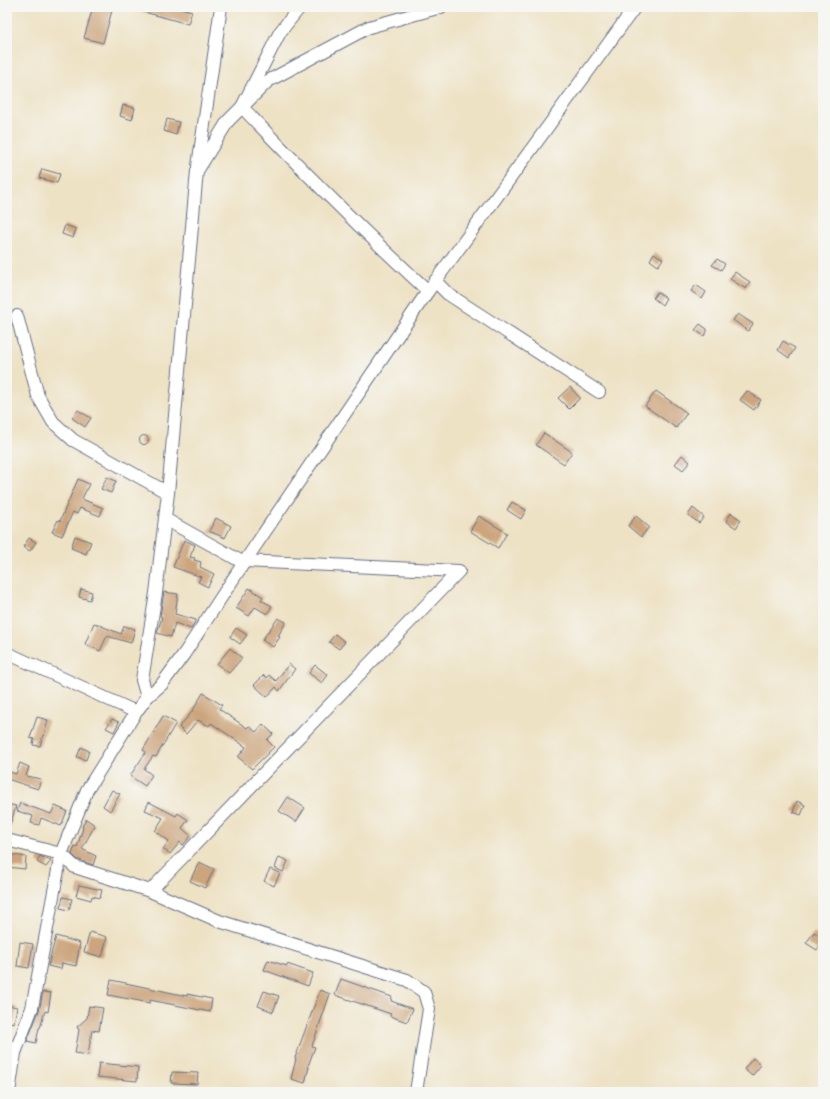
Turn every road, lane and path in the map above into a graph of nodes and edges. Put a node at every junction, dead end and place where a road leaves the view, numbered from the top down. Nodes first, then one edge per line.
1 (220, 7) edge
2 (300, 7) edge
3 (441, 7) edge
4 (635, 7) edge
5 (242, 108) junction
6 (197, 171) junction
7 (432, 286) junction
8 (17, 316) dead end
9 (599, 392) dead end
10 (168, 493) junction
11 (165, 519) junction
12 (245, 562) junction
13 (7, 653) edge
14 (147, 697) junction
15 (136, 712) junction
16 (7, 840) edge
17 (61, 854) junction
18 (150, 891) junction
19 (11, 1056) edge
20 (8, 1092) edge
21 (416, 1092) edge

1 - 6 street
2 - 5 street
3 - 5 street
4 - 7 street
5 - 6 street
5 - 7 street
6 - 10 street
7 - 9 street
7 - 12 street
8 - 10 street
10 - 11 street
11 - 12 street
11 - 14 street
12 - 14 street
12 - 18 street
13 - 15 street
14 - 15 street
15 - 17 street
16 - 17 street
17 - 18 street
17 - 19 street
18 - 21 street
19 - 20 street

